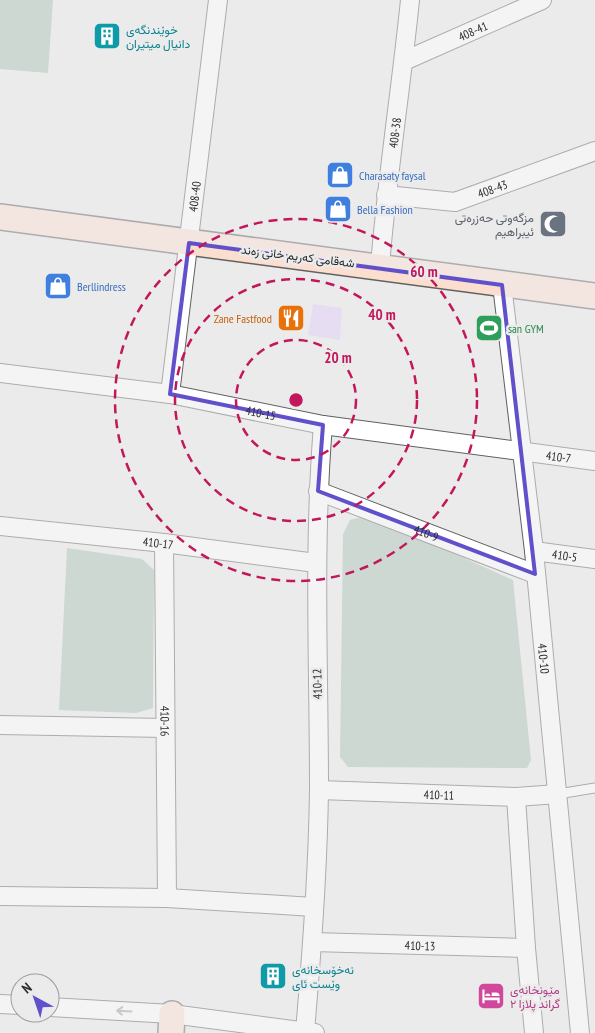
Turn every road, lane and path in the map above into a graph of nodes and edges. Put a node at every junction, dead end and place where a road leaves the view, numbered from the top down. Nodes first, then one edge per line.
1 (218, 0) edge
2 (410, 0) edge
3 (542, 0) edge
4 (404, 61) junction
5 (595, 151) edge
6 (386, 195) junction
7 (0, 217) edge
8 (189, 243) junction
9 (380, 266) junction
10 (502, 285) junction
11 (595, 296) edge
12 (0, 373) edge
13 (170, 394) junction
14 (323, 426) junction
15 (522, 450) junction
16 (595, 461) edge
17 (318, 491) junction
18 (0, 526) edge
19 (164, 543) junction
20 (534, 551) junction
21 (595, 559) edge
22 (316, 563) junction
23 (535, 574) junction
24 (0, 724) edge
25 (165, 728) junction
26 (595, 788) edge
27 (319, 790) junction
28 (558, 794) junction
29 (516, 797) junction
30 (0, 896) edge
31 (167, 898) junction
32 (314, 907) junction
33 (312, 942) junction
34 (526, 948) junction
35 (60, 1008) edge
36 (172, 1024) edge
37 (310, 1032) edge
38 (534, 1033) edge
39 (580, 1033) edge

1 - 8 street, 408-40
2 - 4 street, 408-38
3 - 4 street, 408-41
4 - 6 street, 408-38
5 - 6 street, 408-43
6 - 9 street, 408-38
7 - 8 street, شەقامی کەریم خانی زەند
8 - 9 street, شەقامی کەریم خانی زەند
8 - 13 street, 408-40
9 - 10 street, شەقامی کەریم خانی زەند
10 - 11 street, شەقامی کەریم خانی زەند
10 - 15 street, 410-10
12 - 13 street, 410-15
13 - 14 street, 410-15
14 - 15 street, 410-15
14 - 17 street, 410-12
15 - 16 street, 410-7
15 - 20 street, 410-10
17 - 22 street, 410-12
17 - 23 street, 410-9
18 - 19 street, 410-17
19 - 22 street, 410-17
19 - 25 street, 410-16
20 - 21 street, 410-5
20 - 23 street, 410-10
22 - 27 street, 410-12
23 - 28 street, 410-10
24 - 25 street
25 - 31 street, 410-16
26 - 28 lane
27 - 29 street, 410-11
27 - 32 street, 410-12
28 - 29 street, 410-11
28 - 39 street, 410-10
29 - 34 street
30 - 31 street
31 - 32 street
32 - 33 street, 410-12
33 - 34 street, 410-13
33 - 37 street, 410-12
34 - 38 street
36 -> 35 street
36 - 37 street

